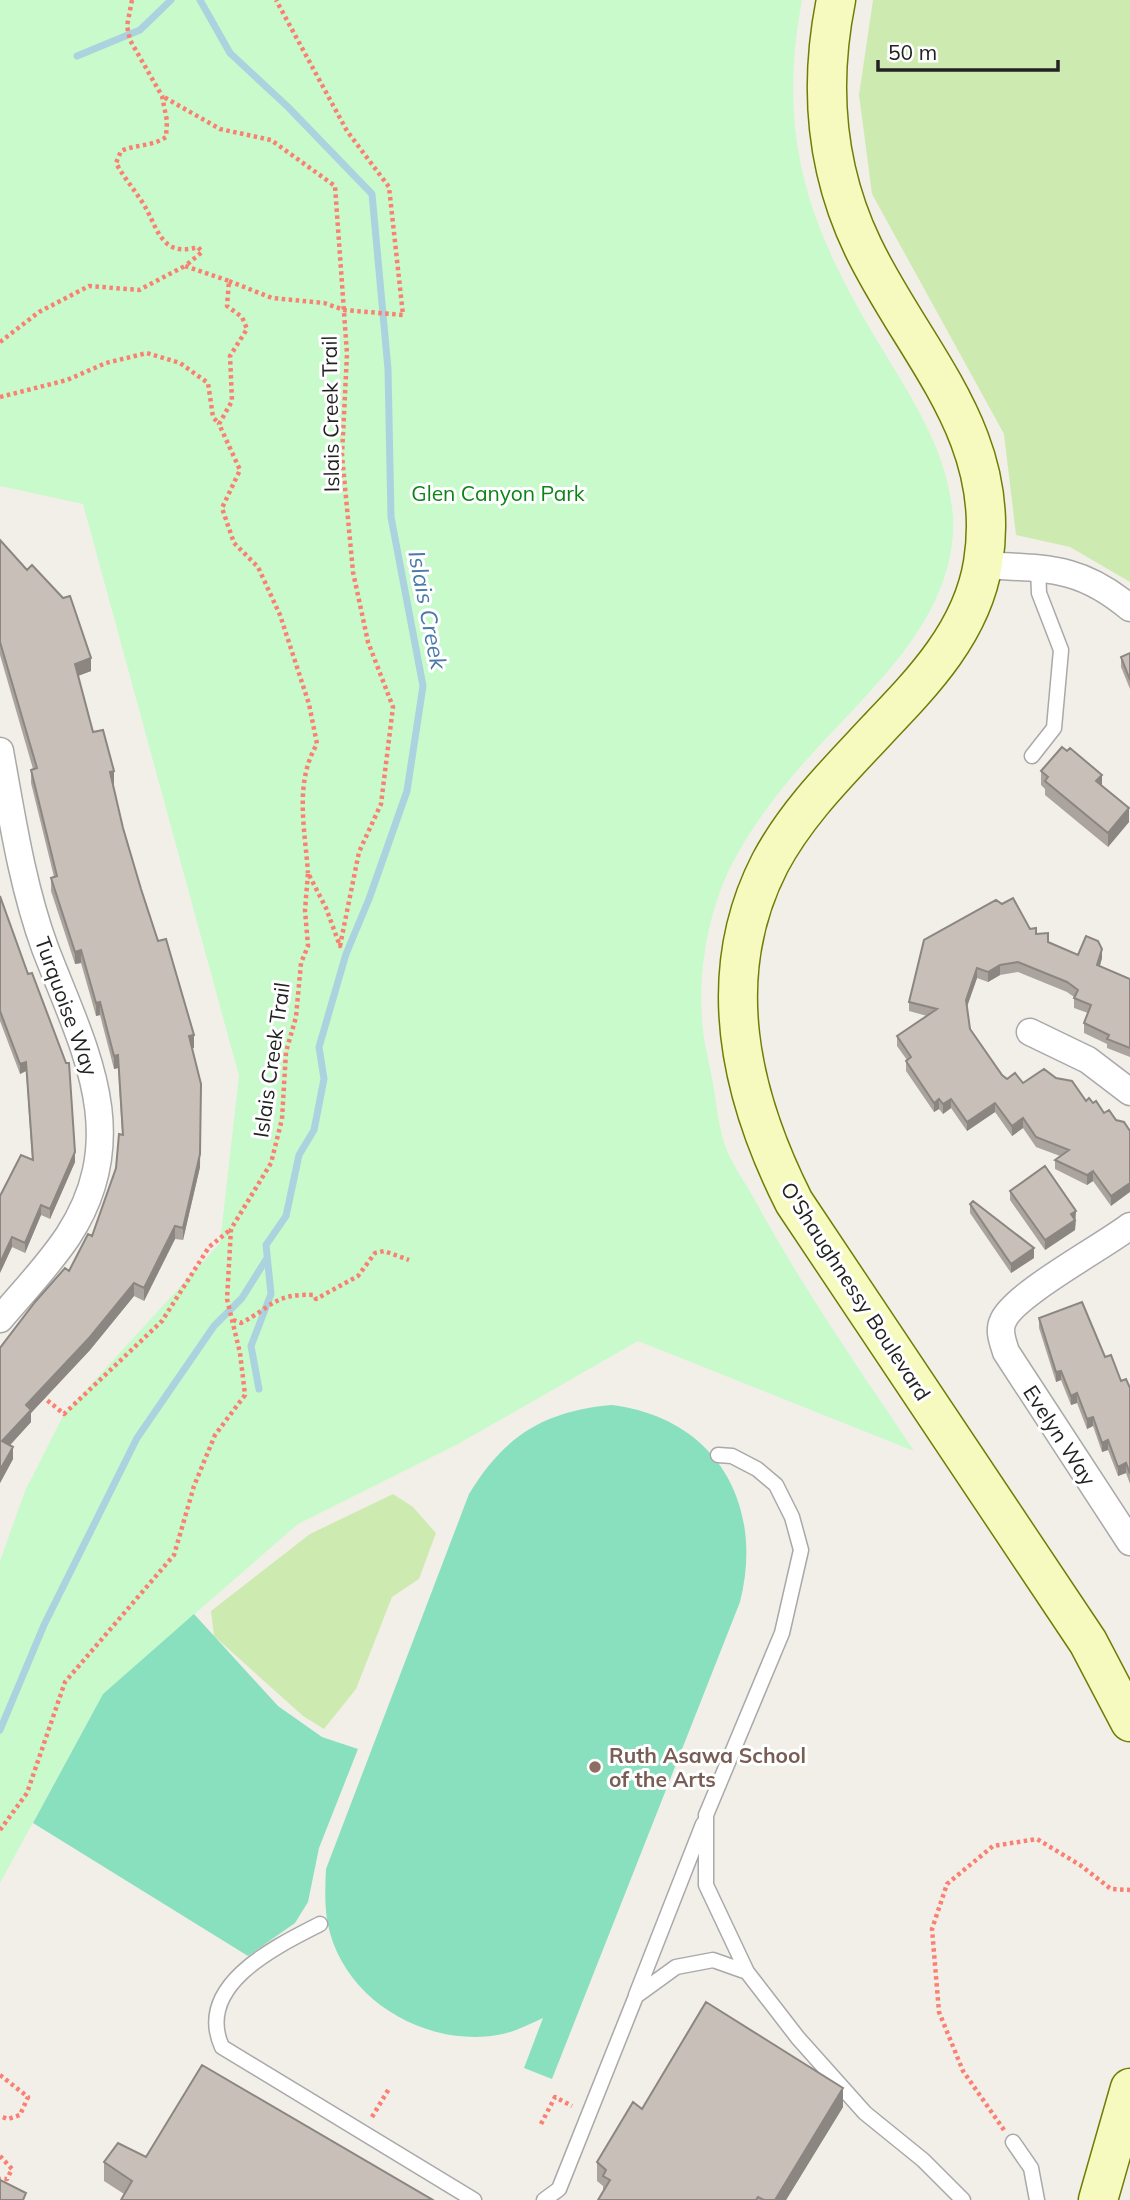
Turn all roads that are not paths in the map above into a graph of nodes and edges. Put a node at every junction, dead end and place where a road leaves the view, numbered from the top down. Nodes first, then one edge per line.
1 (836, 0) edge
2 (983, 565) junction
3 (1038, 568) junction
4 (1130, 608) edge
5 (0, 751) edge
6 (1032, 757) dead end
7 (1030, 1032) dead end
8 (1130, 1092) edge
9 (1130, 1226) edge
10 (0, 1318) edge
11 (718, 1455) dead end
12 (1130, 1542) edge
13 (1130, 1722) edge
14 (706, 1815) junction
15 (320, 1924) dead end
16 (747, 1972) junction
17 (636, 1996) junction
18 (1130, 2088) edge
19 (1013, 2142) road end
20 (474, 2200) edge
21 (544, 2200) edge
22 (963, 2200) edge
23 (1037, 2200) edge
24 (1098, 2200) edge

1 - 2 main road, O'Shaughnessy Boulevard
2 - 3 street
2 - 13 main road, O'Shaughnessy Boulevard
3 - 4 street
3 - 6 lane
5 - 10 street, Turquoise Way
7 - 8 street
9 - 12 street, Evelyn Way
11 - 14 lane
14 - 16 lane
14 - 17 lane
15 - 20 lane
16 - 17 lane
16 - 22 lane
17 - 21 lane
18 - 24 main road
19 - 23 lane

